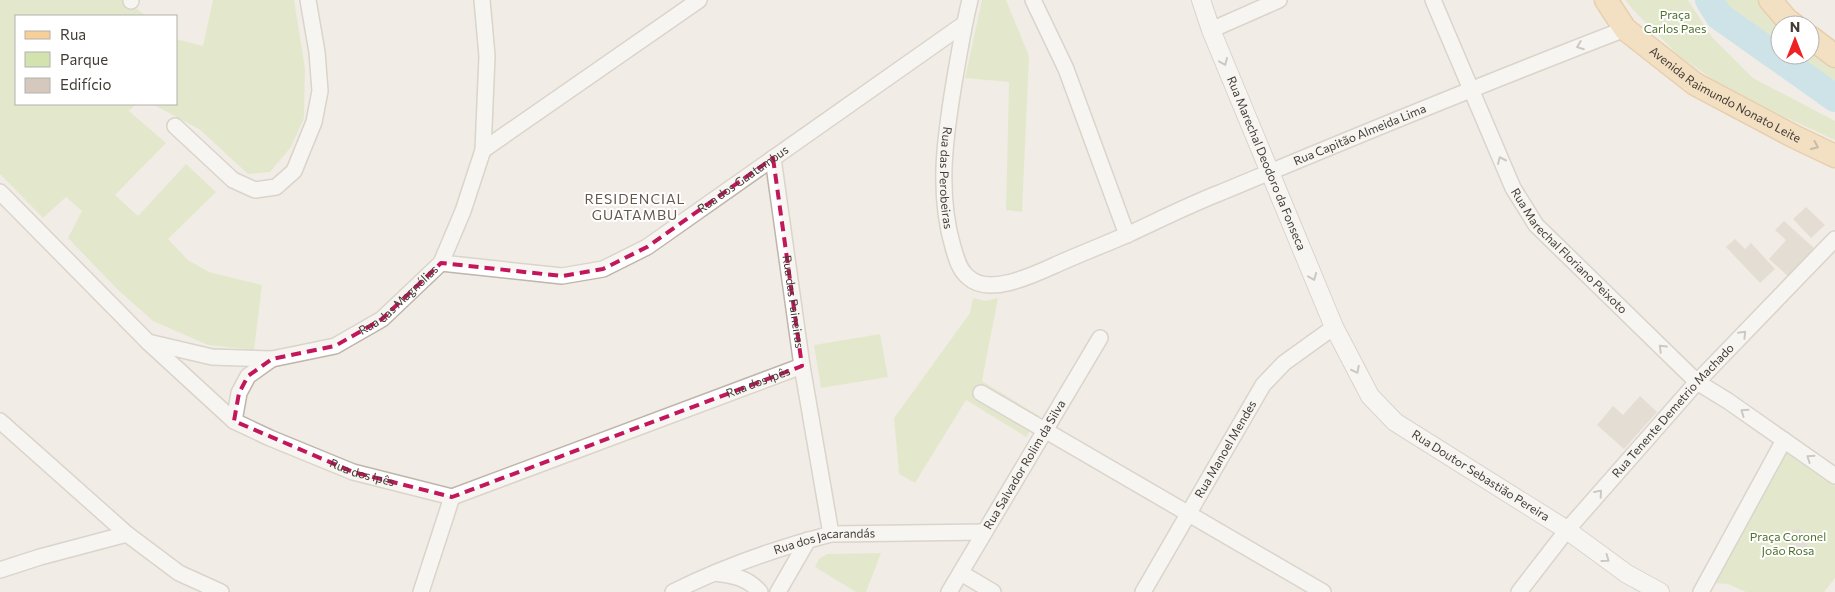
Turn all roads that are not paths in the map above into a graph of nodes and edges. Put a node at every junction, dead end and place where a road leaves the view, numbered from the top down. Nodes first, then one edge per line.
1 (308, 0) edge
2 (482, 0) edge
3 (699, 0) edge
4 (970, 0) edge
5 (1034, 0) edge
6 (1200, 0) edge
7 (1278, 0) edge
8 (1433, 0) edge
9 (1606, 0) edge
10 (1770, 0) edge
11 (1783, 15) edge
12 (964, 24) junction
13 (1625, 29) junction
14 (1211, 30) junction
15 (1820, 45) edge
16 (1835, 56) edge
17 (1470, 89) junction
18 (175, 126) dead end
19 (483, 150) junction
20 (1835, 156) edge
21 (773, 158) junction
22 (1270, 173) junction
23 (0, 192) edge
24 (1127, 235) junction
25 (1835, 239) edge
26 (441, 263) junction
27 (983, 285) joint
28 (1334, 327) junction
29 (1100, 338) dead end
30 (148, 342) junction
31 (272, 358) junction
32 (802, 366) junction
33 (1697, 382) junction
34 (981, 393) dead end
35 (234, 421) junction
36 (2, 425) edge
37 (1046, 429) junction
38 (1784, 440) junction
39 (1835, 476) edge
40 (452, 497) junction
41 (1189, 513) junction
42 (1567, 530) junction
43 (984, 532) junction
44 (126, 534) junction
45 (830, 534) junction
46 (808, 540) junction
47 (0, 570) edge
48 (711, 573) junction
49 (961, 573) junction
50 (221, 592) edge
51 (421, 592) edge
52 (673, 592) edge
53 (760, 592) edge
54 (778, 592) edge
55 (950, 592) edge
56 (993, 592) edge
57 (1142, 592) edge
58 (1322, 592) edge
59 (1519, 592) edge
60 (1660, 592) edge
61 (1701, 592) edge

1 - 18 street
2 - 19 street, Rua das Magnólias
3 - 19 street
4 - 12 street, Rua das Perobeiras
5 - 24 street
6 - 14 street, Rua Marechal Deodoro da Fonseca
7 - 14 street
8 - 17 street, Rua Marechal Floriano Peixoto
9 - 13 main road, Avenida Raimundo Nonato Leite
10 - 11 main road
12 - 21 street, Rua dos Guatambus
12 - 27 street, Rua das Perobeiras
13 -> 17 street, Rua Capitão Almeida Lima
13 -> 20 main road, Avenida Raimundo Nonato Leite
14 -> 22 street, Rua Marechal Deodoro da Fonseca
15 - 16 main road
17 - 22 street, Rua Capitão Almeida Lima
33 -> 17 street, Rua Marechal Floriano Peixoto
19 - 26 street, Rua das Magnólias
21 - 26 street, Rua dos Guatambus
21 - 32 street, Rua das Paineiras
22 - 24 street, Rua Capitão Almeida Lima
22 -> 28 street, Rua Marechal Deodoro da Fonseca
23 - 30 street, Rua dos Ipês
24 - 27 street, Rua Capitão Almeida Lima
33 -> 25 street, Rua Tenente Demetrio Machado
26 - 31 street, Rua das Magnólias
28 - 41 street, Rua Manoel Mendes
28 -> 42 street, Rua Doutor Sebastião Pereira
29 - 37 street, Rua Salvador Rolim da Silva
30 - 31 street, Rua das Magnólias
30 - 35 street, Rua dos Ipês
31 - 35 street
32 - 40 street, Rua dos Ipês
32 - 45 street, Rua das Paineiras
38 -> 33 street, Rua Marechal Floriano Peixoto
42 -> 33 street, Rua Tenente Demetrio Machado
34 - 37 street
35 - 40 street, Rua dos Ipês
36 - 44 street
37 - 41 street
37 - 43 street, Rua Salvador Rolim da Silva
39 -> 38 street
38 - 61 street
40 - 51 street
41 - 57 street, Rua Manoel Mendes
41 - 58 street
42 - 59 street, Rua Tenente Demetrio Machado
42 -> 60 street, Rua Doutor Sebastião Pereira
43 - 45 street, Rua dos Jacarandás
43 - 49 street, Rua Salvador Rolim da Silva
44 - 47 street
44 - 50 street
45 - 46 street, Rua dos Jacarandás
46 - 48 street, Rua dos Jacarandás
46 - 54 street
48 - 52 street, Rua dos Jacarandás
48 - 53 street
49 - 55 street, Rua Salvador Rolim da Silva
49 - 56 street

